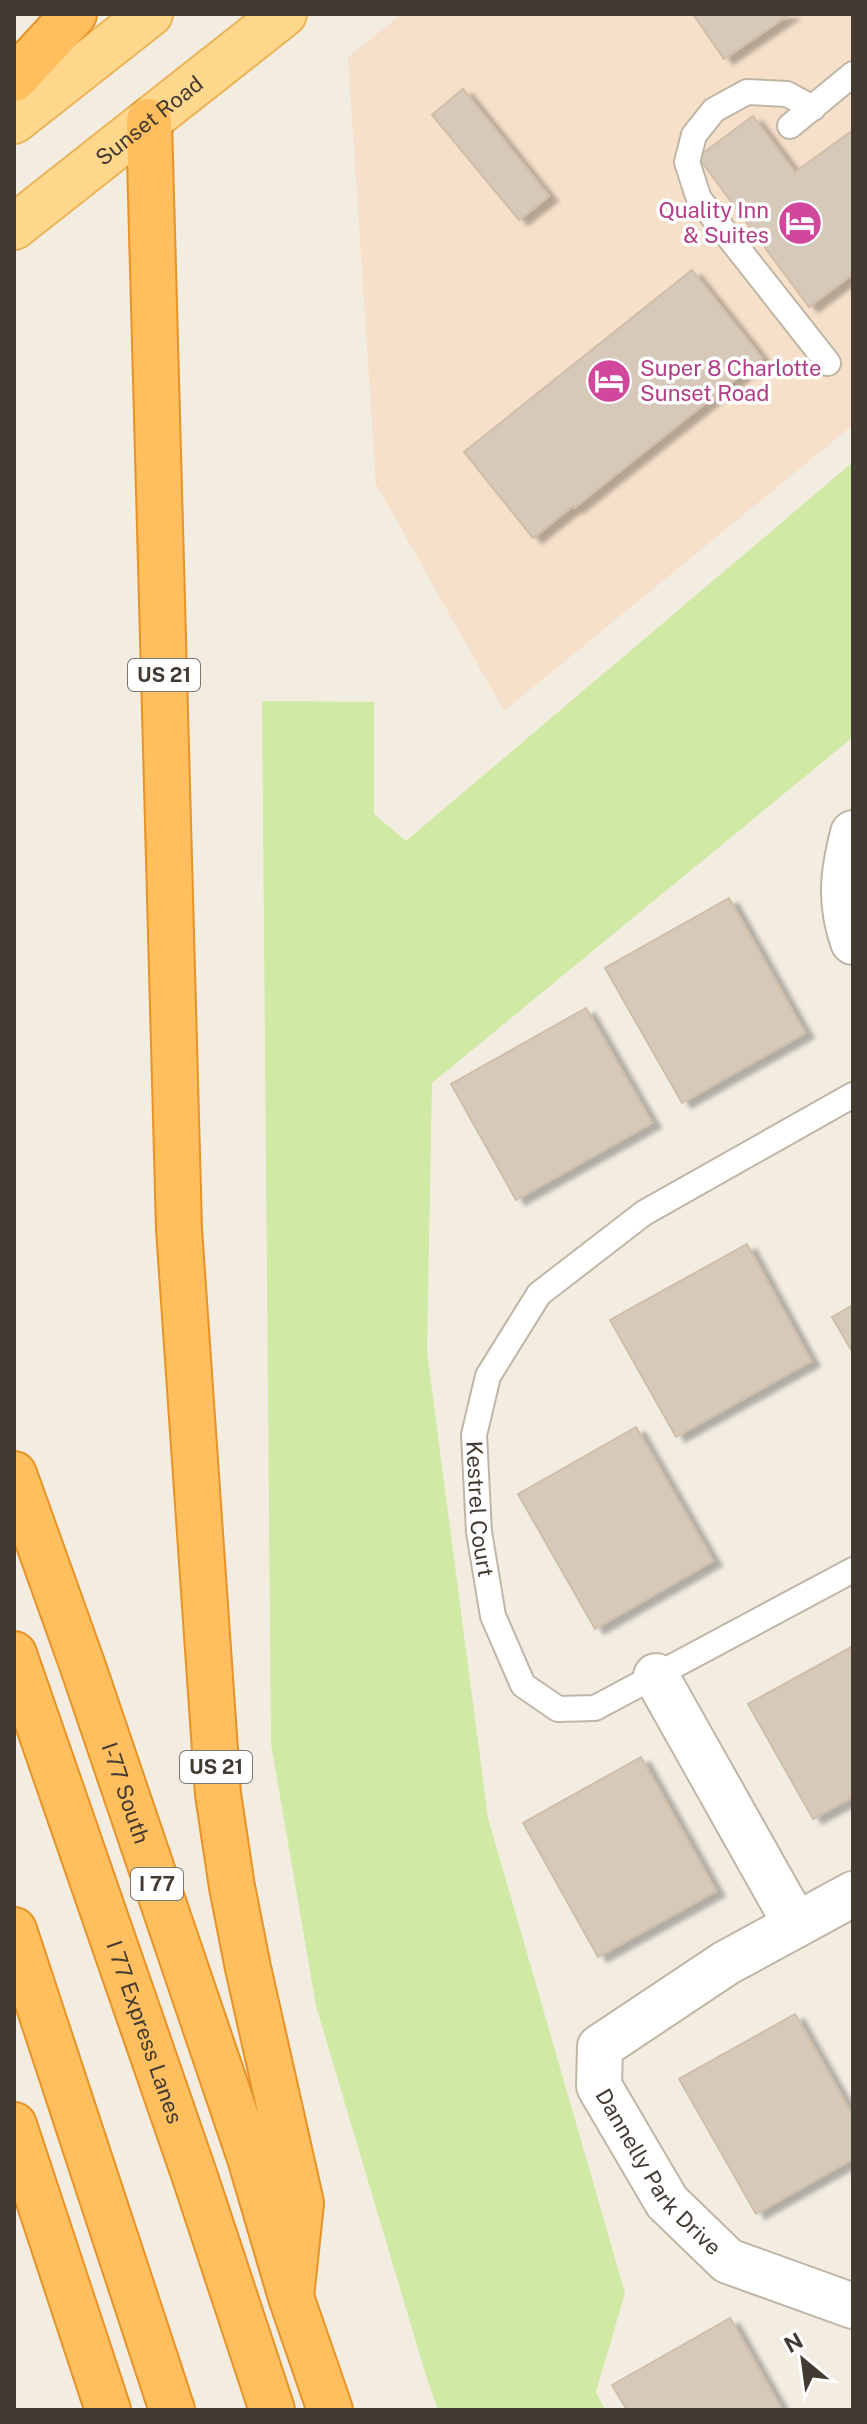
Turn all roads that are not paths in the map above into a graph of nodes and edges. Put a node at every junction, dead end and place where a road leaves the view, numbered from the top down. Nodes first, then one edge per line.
1 (74, 14) edge
2 (150, 14) edge
3 (284, 14) edge
4 (853, 74) edge
5 (14, 79) edge
6 (813, 108) junction
7 (14, 121) edge
8 (149, 121) junction
9 (790, 126) dead end
10 (14, 227) edge
11 (828, 363) dead end
12 (853, 833) edge
13 (853, 942) edge
14 (853, 1095) edge
15 (14, 1474) edge
16 (853, 1570) edge
17 (14, 1654) edge
18 (656, 1676) junction
19 (853, 1894) edge
20 (796, 1925) junction
21 (14, 1930) edge
22 (14, 2125) edge
23 (291, 2297) junction
24 (853, 2306) edge
25 (108, 2410) edge
26 (172, 2410) edge
27 (272, 2410) edge
28 (330, 2410) edge

1 - 5 highway
2 - 7 main road
3 - 8 main road, Sunset Road
4 - 6 lane
6 - 9 lane
6 - 11 lane
8 - 10 main road, Sunset Road
8 - 23 highway, US 21
12 - 13 street
14 - 18 lane, Kestrel Court
15 - 23 highway, I-77 South / I 77
16 - 18 lane, Kestrel Court
17 - 27 highway, I 77 Express Lanes / I 77
18 - 20 street
19 - 20 street, Dannelly Park Drive
20 - 24 street, Dannelly Park Drive
21 - 26 highway
22 - 25 highway
23 - 28 highway, I 77

